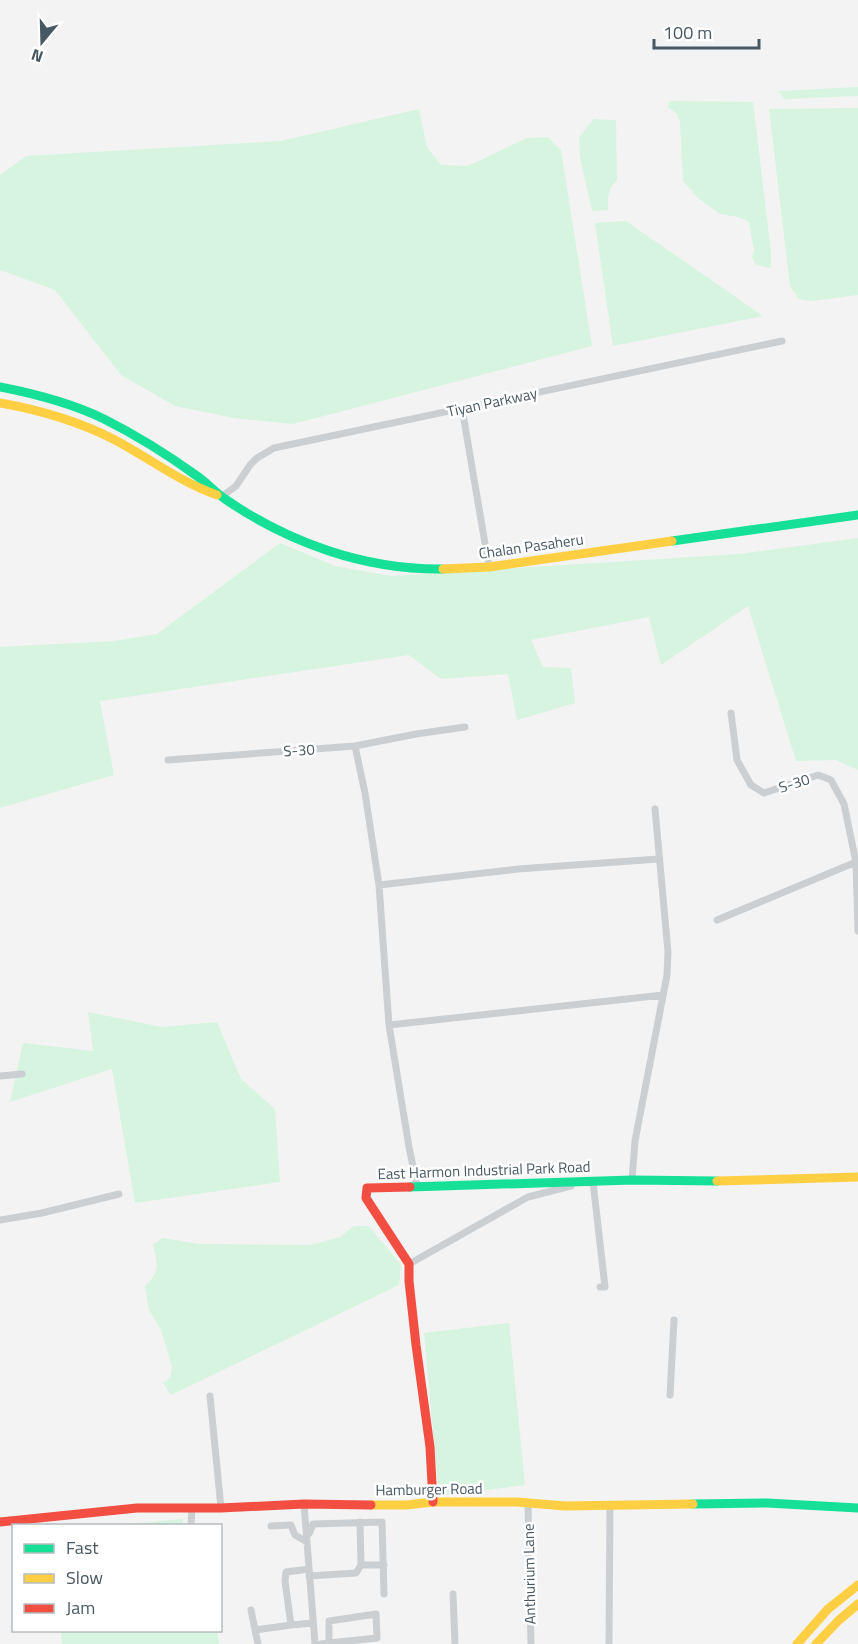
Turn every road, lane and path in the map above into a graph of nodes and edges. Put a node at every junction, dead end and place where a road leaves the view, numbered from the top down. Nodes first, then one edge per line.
1 (782, 341) dead end
2 (0, 387) edge
3 (0, 403) edge
4 (462, 408) junction
5 (221, 497) junction
6 (858, 515) edge
7 (489, 567) junction
8 (731, 713) dead end
9 (465, 727) dead end
10 (355, 746) junction
11 (168, 760) dead end
12 (655, 809) dead end
13 (659, 859) junction
14 (856, 862) junction
15 (379, 885) junction
16 (717, 920) dead end
17 (858, 931) edge
18 (663, 996) junction
19 (389, 1024) junction
20 (22, 1074) dead end
21 (0, 1076) edge
22 (858, 1177) edge
23 (632, 1180) junction
24 (592, 1182) junction
25 (417, 1186) junction
26 (118, 1194) dead end
27 (0, 1220) edge
28 (409, 1264) junction
29 (600, 1287) dead end
30 (674, 1320) dead end
31 (670, 1395) dead end
32 (210, 1396) dead end
33 (433, 1502) junction
34 (304, 1504) junction
35 (528, 1504) junction
36 (609, 1506) junction
37 (221, 1508) junction
38 (858, 1508) edge
39 (192, 1509) junction
40 (0, 1522) edge
41 (360, 1522) junction
42 (191, 1524) edge
43 (271, 1526) dead end
44 (307, 1540) junction
45 (361, 1565) junction
46 (384, 1565) junction
47 (309, 1573) junction
48 (858, 1585) edge
49 (384, 1594) dead end
50 (453, 1594) dead end
51 (858, 1604) edge
52 (251, 1610) dead end
53 (313, 1623) junction
54 (291, 1626) junction
55 (255, 1630) junction
56 (329, 1643) edge
57 (258, 1644) edge
58 (315, 1644) edge
59 (321, 1644) edge
60 (455, 1644) edge
61 (531, 1644) edge
62 (609, 1644) edge
63 (797, 1644) edge
64 (816, 1644) edge

1 - 4 street, Tiyan Parkway
2 - 5 street, Chalan Pasaheru
3 - 5 street, Chalan Pasaheru
4 - 5 street, Tiyan Parkway
4 - 7 street
5 - 7 street, Chalan Pasaheru
6 - 7 street, Chalan Pasaheru
8 - 14 street, S-30
9 - 10 street, S-30
10 - 11 street, S-30
10 - 15 street
12 - 13 street
13 - 15 street
13 - 18 street
14 - 16 street
14 - 17 street, S-30
15 - 19 street
18 - 19 street
18 - 23 street
19 - 25 street
20 - 21 street
22 - 23 street, East Harmon Industrial Park Road
23 - 24 street, East Harmon Industrial Park Road
24 - 25 street, East Harmon Industrial Park Road
24 - 28 street
24 - 29 street
25 - 28 street, East Harmon Industrial Park Road
26 - 27 street
28 - 33 street, East Harmon Industrial Park Road
30 - 31 street
32 - 37 street
33 - 34 street, Hamburger Road
33 - 35 street, Hamburger Road
34 - 37 street, Hamburger Road
34 - 44 street
35 - 36 street, Hamburger Road
35 - 61 street, Anthurium Lane
36 - 38 street, Hamburger Road
36 - 62 street
37 - 39 street, Hamburger Road
39 - 40 street, Hamburger Road
39 - 42 street
41 - 44 street
41 - 45 street
41 - 46 street
43 - 44 street
44 - 47 street
45 - 46 street
45 - 47 street
46 - 49 street
47 - 53 street
47 - 54 street
48 - 63 street
50 - 60 street
51 - 64 street
52 - 55 street
53 - 54 street
53 - 58 street
54 - 55 street
55 - 57 street
56 - 56 street
56 - 59 street

